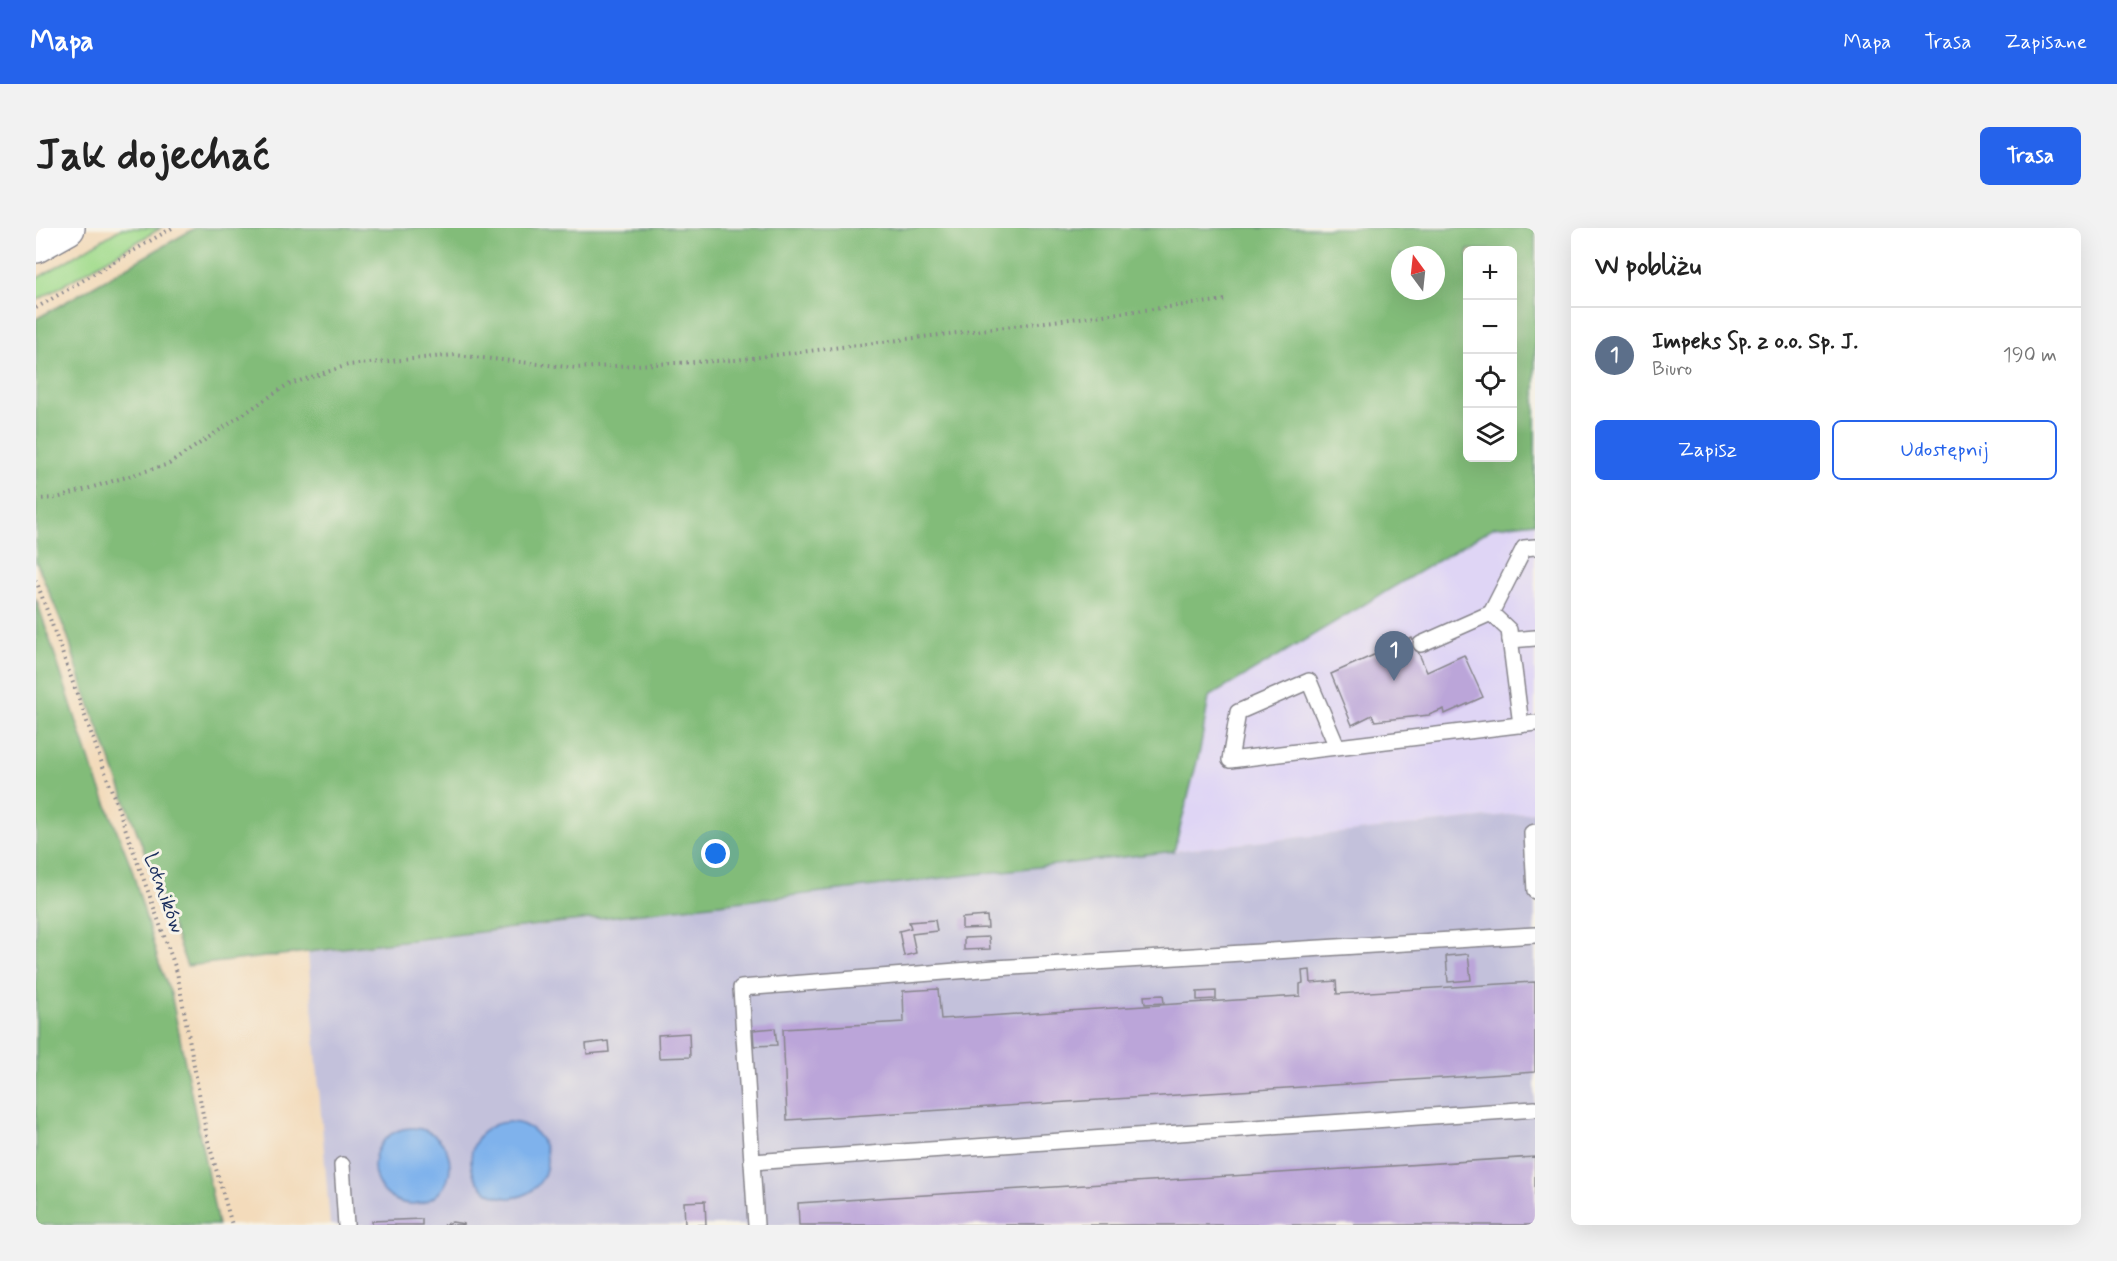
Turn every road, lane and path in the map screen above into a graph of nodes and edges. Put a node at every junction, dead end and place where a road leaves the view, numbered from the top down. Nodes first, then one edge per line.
1 (68, 228) edge
2 (172, 228) edge
3 (36, 246) edge
4 (1226, 300) dead end
5 (36, 308) edge
6 (36, 499) edge
7 (1535, 547) edge
8 (36, 580) edge
9 (1491, 613) junction
10 (1535, 638) edge
11 (1510, 640) junction
12 (1421, 644) dead end
13 (1528, 724) edge
14 (1337, 747) junction
15 (1535, 832) edge
16 (1535, 891) edge
17 (1535, 935) edge
18 (1535, 1109) edge
19 (752, 1162) junction
20 (342, 1165) dead end
21 (232, 1225) edge
22 (346, 1225) edge
23 (756, 1225) edge

1 - 3 main road
2 - 5 path
4 - 6 path
7 - 9 lane
8 - 21 path, Lotników
9 - 11 lane
9 - 12 lane
10 - 11 lane
11 - 13 lane
13 - 14 lane
14 - 14 lane
15 - 16 lane
17 - 19 lane
18 - 19 lane
19 - 23 lane
20 - 22 lane

